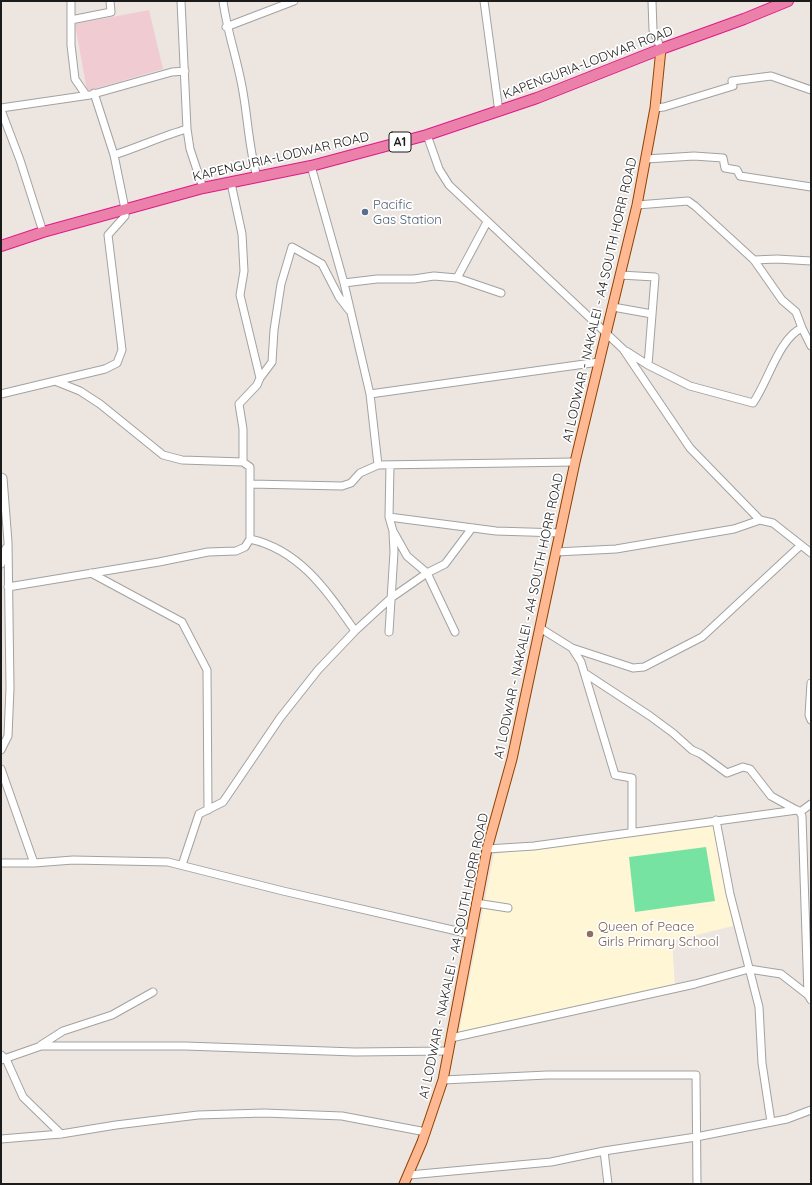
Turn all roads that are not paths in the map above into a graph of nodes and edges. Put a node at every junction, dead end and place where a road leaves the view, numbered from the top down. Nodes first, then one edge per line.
1 (71, 1) edge
2 (110, 1) edge
3 (181, 1) edge
4 (223, 1) edge
5 (292, 1) edge
6 (484, 1) edge
7 (652, 1) edge
8 (788, 1) edge
9 (71, 20) junction
10 (226, 28) junction
11 (661, 48) junction
12 (185, 71) junction
13 (811, 90) edge
14 (94, 93) junction
15 (86, 95) junction
16 (655, 108) junction
17 (1, 109) edge
18 (499, 112) junction
19 (187, 129) junction
20 (427, 135) junction
21 (114, 155) junction
22 (646, 159) junction
23 (311, 166) junction
24 (257, 177) junction
25 (231, 183) junction
26 (811, 186) edge
27 (203, 188) junction
28 (637, 205) junction
29 (125, 209) junction
30 (487, 222) junction
31 (43, 232) junction
32 (1, 246) edge
33 (754, 260) junction
34 (811, 261) edge
35 (620, 274) junction
36 (457, 278) junction
37 (344, 283) junction
38 (501, 294) dead end
39 (612, 307) junction
40 (351, 311) junction
41 (652, 314) junction
42 (802, 328) junction
43 (606, 334) junction
44 (811, 346) edge
45 (623, 349) junction
46 (599, 362) junction
47 (648, 365) junction
48 (260, 378) junction
49 (55, 380) junction
50 (1, 394) edge
51 (370, 394) junction
52 (243, 462) junction
53 (575, 462) junction
54 (378, 465) junction
55 (390, 465) junction
56 (1, 477) edge
57 (250, 484) junction
58 (389, 517) junction
59 (760, 520) junction
60 (472, 528) junction
61 (393, 531) junction
62 (560, 533) junction
63 (250, 538) junction
64 (8, 542) junction
65 (801, 546) junction
66 (556, 552) junction
67 (811, 553) edge
68 (1, 564) edge
69 (91, 573) junction
70 (427, 573) junction
71 (8, 587) junction
72 (391, 598) junction
73 (540, 628) junction
74 (355, 631) junction
75 (389, 632) dead end
76 (455, 632) dead end
77 (572, 648) junction
78 (586, 674) junction
79 (811, 683) edge
80 (811, 720) edge
81 (1, 750) edge
82 (1, 768) edge
83 (811, 804) edge
84 (208, 810) junction
85 (799, 811) junction
86 (716, 820) junction
87 (632, 832) junction
88 (803, 837) junction
89 (811, 837) edge
90 (487, 849) junction
91 (1, 863) edge
92 (34, 863) junction
93 (182, 865) junction
94 (476, 903) junction
95 (508, 908) dead end
96 (808, 912) edge
97 (470, 934) junction
98 (749, 969) junction
99 (153, 992) dead end
100 (809, 997) edge
101 (451, 1038) junction
102 (41, 1046) junction
103 (449, 1051) junction
104 (3, 1058) edge
105 (443, 1080) junction
106 (811, 1110) edge
107 (771, 1122) junction
108 (426, 1132) junction
109 (61, 1134) junction
110 (696, 1137) junction
111 (1, 1140) edge
112 (604, 1151) junction
113 (409, 1175) junction
114 (404, 1184) edge
115 (608, 1184) edge
116 (697, 1184) edge

1 - 9 street
2 - 9 street
3 - 12 street
4 - 10 street
5 - 10 street
6 - 18 street
7 - 11 street
8 - 11 highway, KAPENGURIA-LODWAR ROAD / A1
9 - 15 street
10 - 24 street
11 - 16 main road, A1 LODWAR - NAKALEI - A4 SOUTH HORR ROAD
11 - 18 highway, KAPENGURIA-LODWAR ROAD / A1
12 - 14 street
12 - 19 street
13 - 16 street
14 - 15 street
14 - 21 street
15 - 17 street
16 - 22 main road, A1 LODWAR - NAKALEI - A4 SOUTH HORR ROAD
17 - 31 street
18 - 20 highway, KAPENGURIA-LODWAR ROAD / A1
19 - 21 street
19 - 27 street
20 - 23 highway, KAPENGURIA-LODWAR ROAD / A1
20 - 30 street
21 - 29 street
22 - 26 street
22 - 28 main road, A1 LODWAR - NAKALEI - A4 SOUTH HORR ROAD
23 - 24 highway, KAPENGURIA-LODWAR ROAD / A1
23 - 37 street
24 - 25 highway, KAPENGURIA-LODWAR ROAD / A1
25 - 27 highway, KAPENGURIA-LODWAR ROAD / A1
25 - 48 street
27 - 29 highway, KAPENGURIA-LODWAR ROAD / A1
28 - 33 street
28 - 35 main road, A1 LODWAR - NAKALEI - A4 SOUTH HORR ROAD
29 - 31 highway, KAPENGURIA-LODWAR ROAD / A1
29 - 49 street
30 - 36 street
30 - 43 street
31 - 32 highway, KAPENGURIA-LODWAR ROAD / A1
33 - 34 street
33 - 42 street
35 - 39 main road, A1 LODWAR - NAKALEI - A4 SOUTH HORR ROAD
35 - 41 street
36 - 37 street
36 - 38 street
37 - 40 street
39 - 41 street
39 - 43 main road, A1 LODWAR - NAKALEI - A4 SOUTH HORR ROAD
40 - 48 street
40 - 51 street
41 - 47 street
42 - 44 street
42 - 47 street
43 - 45 street
43 - 46 main road, A1 LODWAR - NAKALEI - A4 SOUTH HORR ROAD
45 - 47 street
45 - 59 street
46 - 51 street
46 - 53 main road, A1 LODWAR - NAKALEI - A4 SOUTH HORR ROAD
48 - 52 street
49 - 50 street
49 - 52 street
51 - 54 street
52 - 57 street
53 - 55 street
53 - 62 main road, A1 LODWAR - NAKALEI - A4 SOUTH HORR ROAD
54 - 55 street
54 - 57 street
55 - 58 street
56 - 64 street
57 - 63 street
58 - 60 street
58 - 61 street
59 - 65 street
59 - 66 street
60 - 62 street
60 - 70 street
61 - 70 street
61 - 72 street
62 - 66 main road, A1 LODWAR - NAKALEI - A4 SOUTH HORR ROAD
63 - 69 street
63 - 74 street
64 - 68 street
64 - 71 street
65 - 67 street
65 - 77 street
66 - 73 main road, A1 LODWAR - NAKALEI - A4 SOUTH HORR ROAD
69 - 71 street
69 - 84 street
70 - 72 street
70 - 76 street
71 - 81 street
72 - 74 street
72 - 75 street
73 - 77 street
73 - 90 main road, A1 LODWAR - NAKALEI - A4 SOUTH HORR ROAD
74 - 84 street
77 - 78 street
78 - 85 street
78 - 87 street
79 - 80 street
82 - 92 street
83 - 85 street
84 - 93 street
85 - 86 street
85 - 88 street
86 - 87 street
86 - 98 street
87 - 90 street
88 - 89 street
88 - 96 street
90 - 94 main road, A1 LODWAR - NAKALEI - A4 SOUTH HORR ROAD
91 - 92 street
92 - 93 street
93 - 97 street
94 - 95 street
94 - 97 main road, A1 LODWAR - NAKALEI - A4 SOUTH HORR ROAD
96 - 100 street
97 - 101 main road, A1 LODWAR - NAKALEI - A4 SOUTH HORR ROAD
98 - 100 street
98 - 101 street
98 - 107 street
99 - 102 street
101 - 103 main road, A1 LODWAR - NAKALEI - A4 SOUTH HORR ROAD
102 - 103 street
102 - 104 street
103 - 105 main road, A1 LODWAR - NAKALEI - A4 SOUTH HORR ROAD
104 - 109 street
105 - 108 main road, A1 LODWAR - NAKALEI - A4 SOUTH HORR ROAD
105 - 110 street
106 - 107 street
107 - 110 street
108 - 109 street
108 - 113 main road, A1 LODWAR - NAKALEI - A4 SOUTH HORR ROAD
109 - 111 street
110 - 112 street
110 - 116 street
112 - 113 street
112 - 115 street
113 - 114 main road, A1 LODWAR - NAKALEI - A4 SOUTH HORR ROAD

